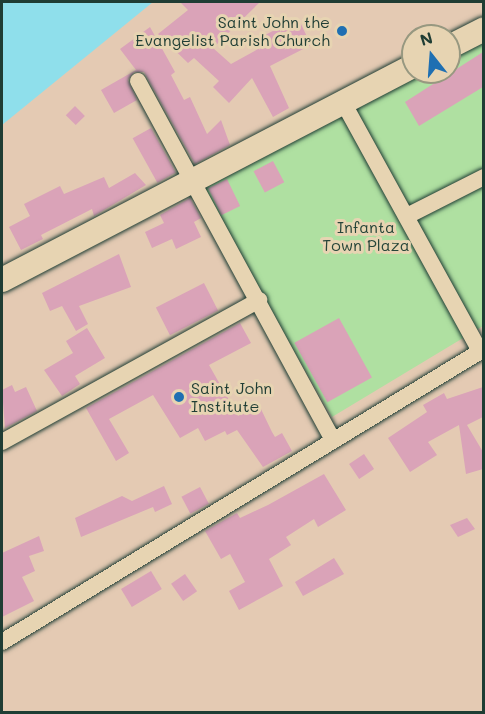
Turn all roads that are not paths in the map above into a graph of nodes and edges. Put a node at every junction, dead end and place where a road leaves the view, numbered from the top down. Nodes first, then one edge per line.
1 (483, 29) edge
2 (461, 41) edge
3 (401, 72) edge
4 (138, 81) dead end
5 (343, 102) junction
6 (483, 177) edge
7 (192, 184) junction
8 (407, 216) junction
9 (2, 280) edge
10 (259, 300) junction
11 (482, 350) edge
12 (333, 440) junction
13 (2, 442) edge
14 (2, 642) edge

1 - 2 street
3 - 5 street
4 - 7 street
5 - 7 street
5 - 8 street
6 - 8 street
7 - 9 street
7 - 10 street
8 - 11 street
10 - 12 street
10 - 13 street
11 - 12 street
12 - 14 street

